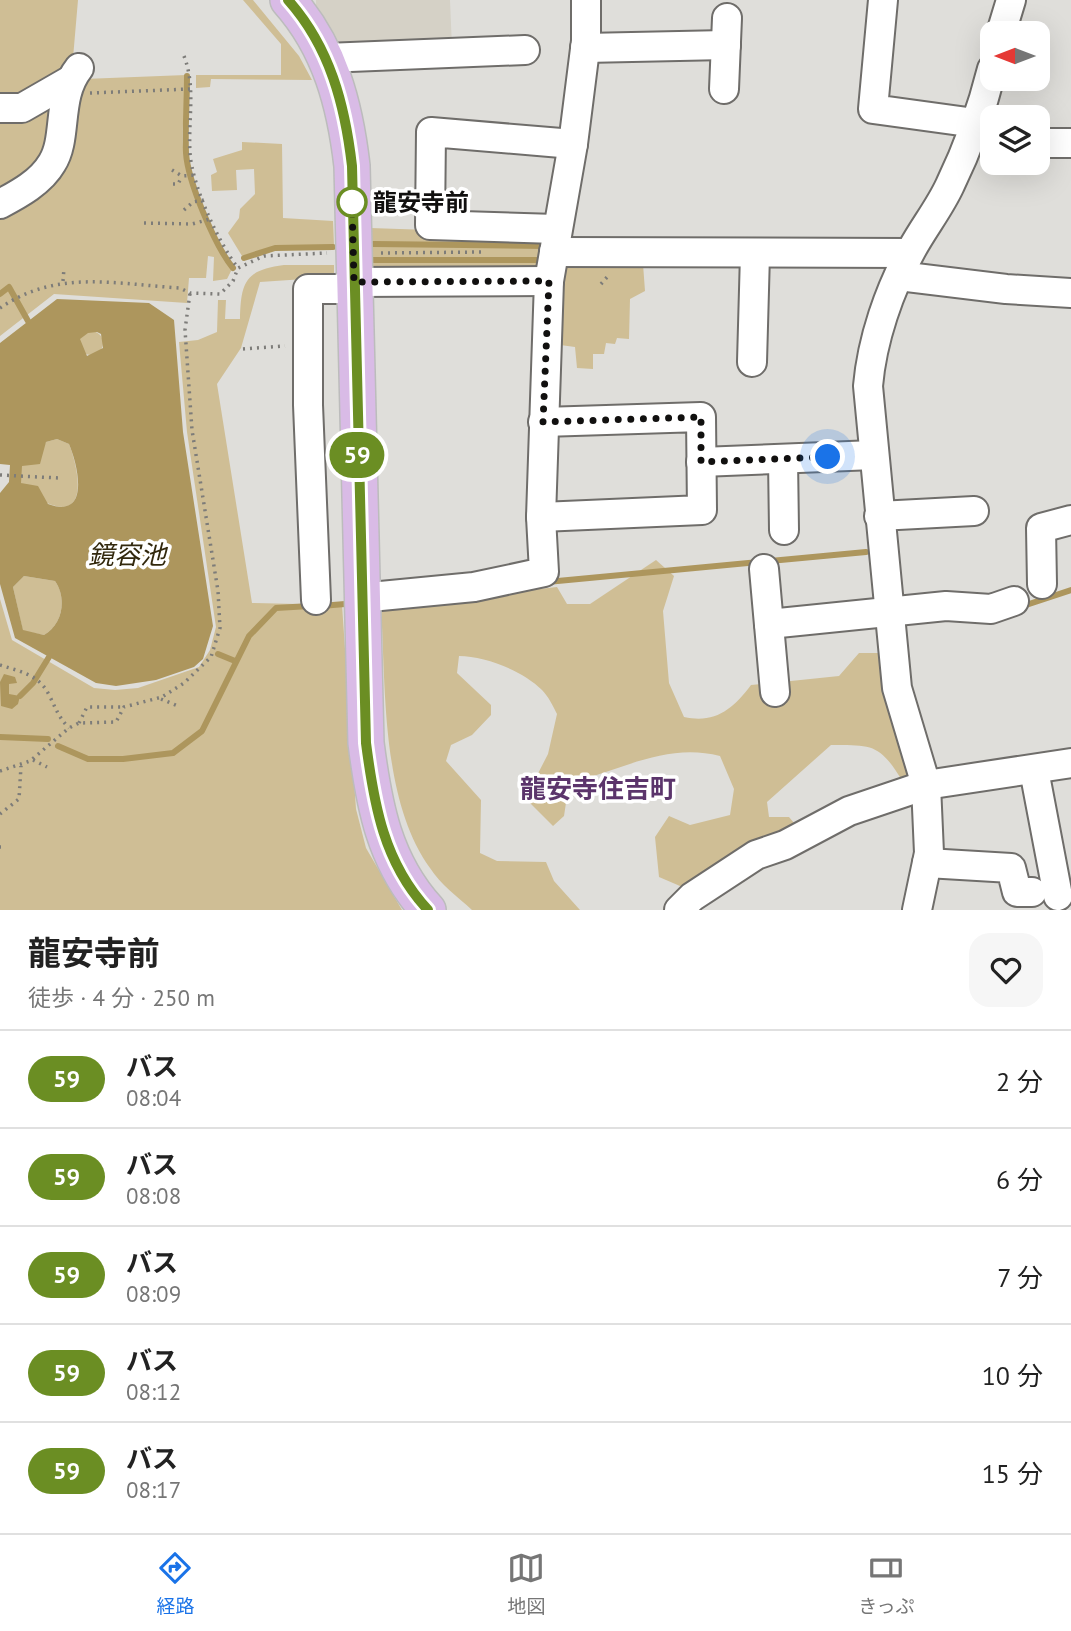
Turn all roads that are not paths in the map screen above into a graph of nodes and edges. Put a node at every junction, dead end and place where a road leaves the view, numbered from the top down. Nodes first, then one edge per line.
1 (288, 0) edge
2 (586, 0) edge
3 (883, 0) edge
4 (1011, 0) edge
5 (1005, 21) edge
6 (585, 48) junction
7 (525, 50) dead end
8 (326, 58) junction
9 (724, 89) dead end
10 (988, 91) edge
11 (0, 108) edge
12 (979, 136) edge
13 (1050, 143) edge
14 (1071, 143) edge
15 (573, 144) junction
16 (0, 204) edge
17 (555, 240) junction
18 (755, 254) junction
19 (904, 264) junction
20 (362, 267) junction
21 (549, 281) junction
22 (1071, 293) edge
23 (1071, 302) edge
24 (752, 362) dead end
25 (543, 422) junction
26 (874, 455) junction
27 (783, 458) junction
28 (701, 462) junction
29 (974, 511) dead end
30 (879, 516) junction
31 (541, 517) junction
32 (1071, 520) edge
33 (784, 530) dead end
34 (764, 569) dead end
35 (1042, 584) dead end
36 (360, 598) junction
37 (316, 600) dead end
38 (1014, 601) dead end
39 (889, 612) junction
40 (769, 624) junction
41 (775, 692) dead end
42 (1071, 763) edge
43 (1034, 770) junction
44 (926, 785) junction
45 (927, 863) junction
46 (428, 910) edge
47 (679, 910) edge
48 (917, 910) edge

1 - 8 main road
2 - 6 street
3 - 12 street
4 - 5 street
6 - 9 street
6 - 15 street
7 - 8 street
8 - 20 main road
10 - 12 street
11 - 16 street
12 - 19 street
13 - 14 street
15 - 17 street
15 - 17 street
17 - 18 street
17 - 21 street
18 - 19 street
18 - 24 street
19 - 22 street
19 - 26 street
20 - 21 street
20 - 36 main road
20 - 37 street
21 - 25 street
22 - 23 street
25 - 28 street
25 - 31 street
26 - 27 street
26 - 30 street
27 - 28 street
27 - 33 street
28 - 31 street
29 - 30 street
30 - 39 street
31 - 36 street
32 - 35 street
34 - 40 street
36 - 46 main road
38 - 39 street
39 - 40 street
39 - 44 street
40 - 41 street
42 - 43 street
43 - 44 street
43 - 45 street
44 - 45 street
44 - 47 street
45 - 48 street

